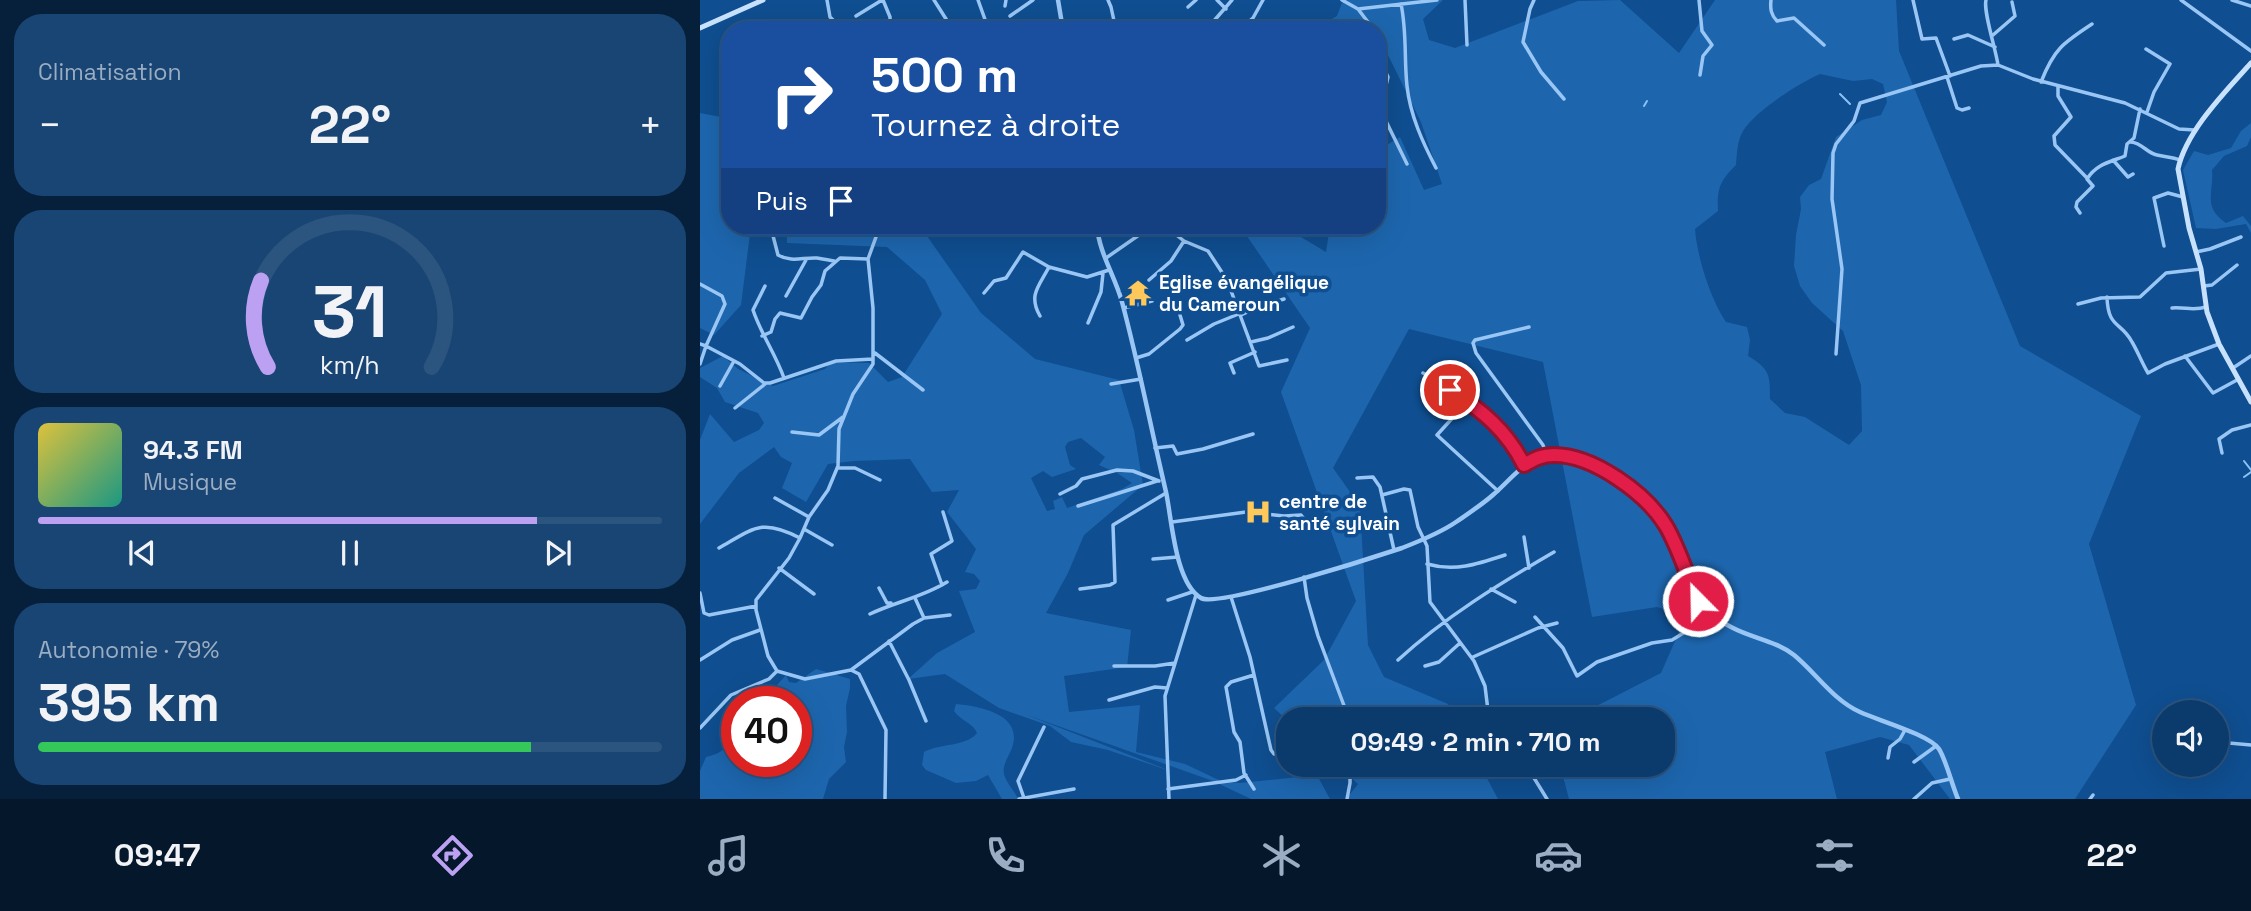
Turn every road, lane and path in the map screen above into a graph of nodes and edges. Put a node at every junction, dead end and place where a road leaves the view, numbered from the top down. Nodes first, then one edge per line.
1 (763, 0) edge
2 (827, 0) edge
3 (883, 0) edge
4 (934, 0) edge
5 (978, 0) edge
6 (1006, 0) edge
7 (1034, 0) edge
8 (1058, 0) edge
9 (1108, 0) edge
10 (1196, 0) edge
11 (1217, 0) edge
12 (1232, 0) edge
13 (1263, 0) edge
14 (1342, 0) edge
15 (1437, 0) edge
16 (1465, 0) edge
17 (1534, 0) edge
18 (1699, 0) edge
19 (1771, 0) edge
20 (1913, 0) edge
21 (1986, 0) edge
22 (2181, 0) edge
23 (2232, 0) edge
24 (751, 2) edge
25 (2012, 2) dead end
26 (1401, 4) junction
27 (1005, 6) dead end
28 (2251, 6) edge
29 (1188, 7) dead end
30 (1226, 9) junction
31 (1358, 9) junction
32 (856, 16) dead end
33 (1010, 16) dead end
34 (834, 21) edge
35 (890, 21) edge
36 (947, 21) edge
37 (986, 21) edge
38 (1062, 21) edge
39 (1114, 21) edge
40 (1215, 21) edge
41 (1250, 21) edge
42 (1367, 21) edge
43 (2092, 24) dead end
44 (700, 28) edge
45 (1993, 35) junction
46 (1954, 39) dead end
47 (1467, 45) dead end
48 (1824, 45) dead end
49 (1995, 47) junction
50 (2146, 49) dead end
51 (2251, 51) edge
52 (2251, 63) edge
53 (1998, 65) junction
54 (1700, 75) dead end
55 (1948, 77) junction
56 (2041, 82) junction
57 (2058, 86) junction
58 (1564, 99) dead end
59 (1969, 108) dead end
60 (2140, 109) junction
61 (2147, 112) junction
62 (1386, 121) edge
63 (2197, 130) junction
64 (2130, 142) junction
65 (2113, 160) junction
66 (2180, 160) junction
67 (1407, 164) dead end
68 (1436, 168) dead end
69 (2133, 174) dead end
70 (2087, 178) junction
71 (2183, 197) junction
72 (2080, 213) dead end
73 (773, 235) edge
74 (877, 235) edge
75 (1099, 235) edge
76 (1139, 235) edge
77 (1176, 235) edge
78 (2241, 237) dead end
79 (1184, 242) junction
80 (2164, 246) dead end
81 (2196, 252) junction
82 (868, 258) junction
83 (1106, 258) junction
84 (806, 260) junction
85 (834, 261) junction
86 (2237, 265) dead end
87 (1049, 267) junction
88 (1111, 269) junction
89 (2201, 269) junction
90 (1103, 272) junction
91 (1149, 280) dead end
92 (700, 284) edge
93 (765, 286) dead end
94 (2204, 286) junction
95 (984, 293) dead end
96 (786, 296) dead end
97 (2107, 297) junction
98 (1283, 299) dead end
99 (1152, 301) dead end
100 (2078, 304) dead end
101 (2206, 307) junction
102 (1124, 308) junction
103 (2172, 308) dead end
104 (1241, 314) junction
105 (1180, 315) dead end
106 (1040, 316) dead end
107 (1088, 323) dead end
108 (1293, 327) dead end
109 (1529, 327) dead end
110 (762, 336) junction
111 (1187, 340) dead end
112 (1251, 342) junction
113 (700, 344) edge
114 (2219, 344) junction
115 (706, 346) junction
116 (1255, 352) junction
117 (1836, 354) dead end
118 (875, 356) junction
119 (2185, 356) junction
120 (2251, 356) edge
121 (1136, 358) junction
122 (1287, 360) dead end
123 (734, 361) junction
124 (700, 364) edge
125 (2231, 369) junction
126 (1234, 373) dead end
127 (1423, 373) dead end
128 (783, 378) junction
129 (1141, 379) junction
130 (2237, 380) junction
131 (767, 383) junction
132 (1111, 384) dead end
133 (720, 386) dead end
134 (923, 390) dead end
135 (1467, 401) junction
136 (2251, 402) edge
137 (735, 408) dead end
138 (845, 416) junction
139 (2251, 425) edge
140 (793, 432) dead end
141 (1253, 434) dead end
142 (1155, 448) junction
143 (2222, 453) dead end
144 (1547, 456) junction
145 (1524, 465) junction
146 (837, 468) junction
147 (1357, 478) dead end
148 (880, 480) dead end
149 (1161, 480) junction
150 (1498, 491) junction
151 (1166, 493) junction
152 (1060, 494) dead end
153 (1382, 495) junction
154 (775, 498) dead end
155 (1078, 506) dead end
156 (943, 512) dead end
157 (809, 517) junction
158 (1172, 522) junction
159 (1309, 525) dead end
160 (804, 529) junction
161 (1425, 537) junction
162 (1524, 537) dead end
163 (800, 538) junction
164 (832, 545) dead end
165 (719, 548) dead end
166 (1394, 550) junction
167 (1554, 552) dead end
168 (1504, 555) dead end
169 (1178, 557) junction
170 (1153, 559) dead end
171 (1427, 564) junction
172 (779, 568) junction
173 (1529, 568) junction
174 (1304, 577) junction
175 (947, 582) dead end
176 (942, 585) junction
177 (879, 588) dead end
178 (1080, 589) dead end
179 (1491, 589) junction
180 (700, 593) edge
181 (1194, 593) junction
182 (814, 594) dead end
183 (1231, 597) junction
184 (915, 598) junction
185 (1168, 600) dead end
186 (1515, 602) dead end
187 (893, 603) junction
188 (756, 606) junction
189 (1706, 612) junction
190 (870, 614) dead end
191 (950, 615) dead end
192 (1535, 617) dead end
193 (924, 618) junction
194 (1444, 623) junction
195 (1557, 623) dead end
196 (1544, 626) junction
197 (760, 629) junction
198 (889, 641) junction
199 (1461, 643) junction
200 (1472, 657) junction
201 (700, 660) edge
202 (1398, 660) dead end
203 (1175, 663) junction
204 (1114, 666) dead end
205 (1426, 666) dead end
206 (851, 670) junction
207 (777, 671) junction
208 (1254, 675) junction
209 (1167, 688) junction
210 (1108, 700) dead end
211 (1345, 707) edge
212 (1488, 707) edge
213 (926, 721) dead end
214 (1044, 727) dead end
215 (700, 728) edge
216 (1905, 730) junction
217 (2229, 743) edge
218 (2251, 745) edge
219 (1936, 746) junction
220 (1276, 753) edge
221 (1888, 758) dead end
222 (1914, 762) dead end
223 (1246, 775) junction
224 (1350, 777) edge
225 (1534, 777) edge
226 (1950, 779) junction
227 (1074, 789) dead end
228 (1168, 789) junction
229 (1254, 789) dead end
230 (1022, 798) edge
231 (885, 799) edge
232 (1169, 799) edge
233 (1347, 799) edge
234 (1548, 799) edge
235 (1914, 799) edge
236 (1958, 799) edge

1 - 24 main road
2 - 34 street
3 - 32 street
3 - 35 street
4 - 36 street
5 - 37 street
6 - 27 street
7 - 33 street
8 - 38 street
9 - 39 street
10 - 29 street
11 - 30 street
12 - 30 street
13 - 41 street
14 - 31 street
15 - 26 street
16 - 47 street
17 - 58 street
18 - 54 street
19 - 48 street
20 - 55 street
21 - 45 street
22 - 51 street
23 - 28 street
24 - 44 main road
25 - 45 street
26 - 31 street
26 - 68 street
30 - 40 street
31 - 42 street
43 - 56 street
45 - 49 street
46 - 49 street
49 - 53 street
50 - 61 street
52 - 63 main road
53 - 55 street
53 - 56 street
55 - 59 street
55 - 117 street
56 - 57 street
57 - 60 street
57 - 70 street
60 - 61 street
60 - 64 street
61 - 63 street
62 - 67 street
63 - 66 main road
64 - 65 street
64 - 66 street
65 - 69 street
65 - 70 street
66 - 71 main road
70 - 72 street
71 - 80 street
71 - 81 main road
73 - 84 street
74 - 82 street
75 - 83 street
76 - 83 street
77 - 79 street
78 - 81 street
79 - 91 street
79 - 104 street
81 - 89 main road
82 - 85 street
82 - 118 street
83 - 88 street
84 - 85 street
84 - 96 street
85 - 110 street
86 - 94 street
87 - 90 street
87 - 95 street
87 - 106 street
88 - 90 street
88 - 102 street
89 - 94 main road
89 - 97 street
90 - 107 street
92 - 115 street
93 - 110 street
94 - 101 main road
97 - 100 street
97 - 119 street
98 - 104 street
99 - 102 street
101 - 103 street
101 - 114 main road
102 - 121 street
104 - 111 street
104 - 112 street
105 - 121 street
108 - 112 street
109 - 144 street
110 - 128 street
112 - 116 street
113 - 115 street
114 - 119 street
114 - 125 main road
115 - 123 street
115 - 124 street
116 - 122 street
116 - 126 street
118 - 128 street
118 - 134 street
118 - 138 street
119 - 130 street
120 - 125 street
121 - 129 street
123 - 131 street
123 - 133 street
125 - 130 main road
127 - 135 street
128 - 131 street
129 - 132 street
129 - 142 street
130 - 136 main road
131 - 137 street
135 - 145 street
135 - 150 street
138 - 140 street
138 - 146 street
139 - 143 street
141 - 142 street
142 - 149 street
144 - 145 street
144 - 189 street
145 - 150 street
146 - 148 street
146 - 157 street
147 - 153 street
149 - 151 street
149 - 152 street
149 - 155 street
150 - 161 street
151 - 158 street
151 - 178 street
153 - 161 street
153 - 166 street
154 - 157 street
156 - 176 street
157 - 160 street
158 - 159 street
158 - 169 street
160 - 163 street
160 - 164 street
161 - 166 street
161 - 171 street
162 - 173 street
163 - 165 street
163 - 172 street
166 - 174 street
167 - 173 street
168 - 171 street
169 - 170 street
169 - 181 street
171 - 194 street
172 - 182 street
172 - 188 street
173 - 179 street
174 - 183 street
174 - 211 street
175 - 176 street
176 - 184 street
177 - 187 street
179 - 186 street
179 - 194 street
180 - 188 street
181 - 183 street
181 - 185 street
181 - 203 street
183 - 208 street
184 - 187 street
184 - 193 street
187 - 190 street
188 - 197 street
189 - 196 street
189 - 216 street
191 - 193 street
192 - 196 street
193 - 198 street
194 - 199 street
194 - 202 street
195 - 196 street
196 - 200 street
197 - 201 street
197 - 207 street
198 - 206 street
198 - 213 street
199 - 200 street
199 - 205 street
200 - 212 street
203 - 204 street
203 - 209 street
206 - 207 street
206 - 231 street
207 - 215 street
208 - 220 street
208 - 223 street
209 - 210 street
209 - 228 street
214 - 230 street
216 - 219 street
216 - 221 street
217 - 218 street
219 - 222 street
219 - 226 street
223 - 228 street
223 - 229 street
224 - 233 street
225 - 234 street
226 - 235 street
226 - 236 street
227 - 230 street
228 - 232 street

